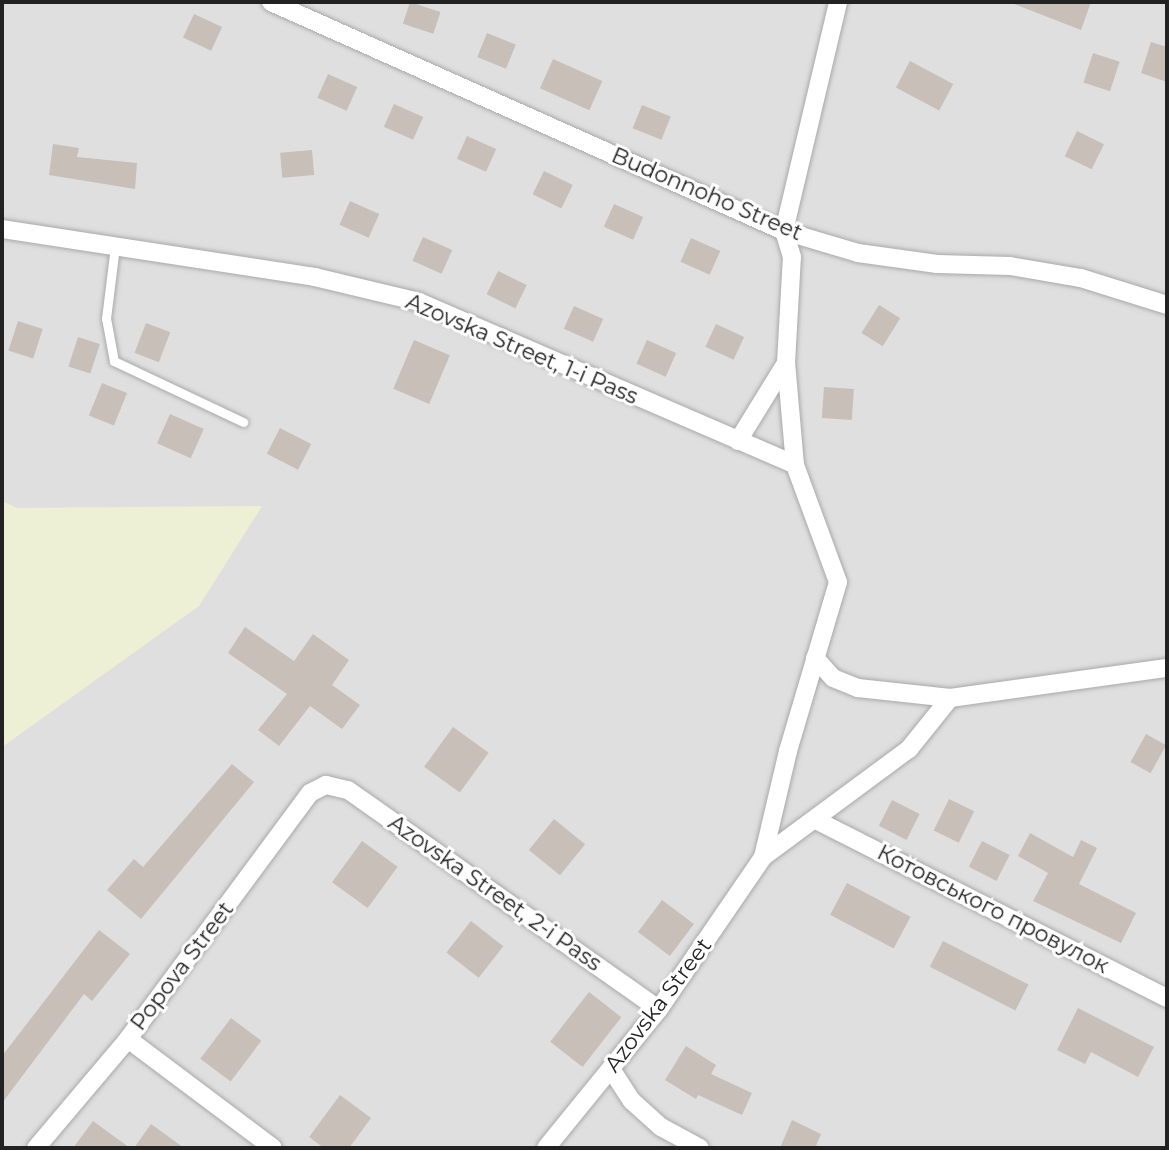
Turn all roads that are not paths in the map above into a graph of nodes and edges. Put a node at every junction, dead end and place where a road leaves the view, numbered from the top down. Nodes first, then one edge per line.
1 (271, 2) edge
2 (838, 2) edge
3 (2, 229) edge
4 (784, 231) junction
5 (115, 246) junction
6 (1167, 305) edge
7 (786, 363) junction
8 (243, 422) dead end
9 (738, 441) junction
10 (795, 465) junction
11 (815, 658) junction
12 (1167, 668) edge
13 (950, 698) junction
14 (326, 785) joint
15 (818, 821) junction
16 (763, 857) junction
17 (1167, 998) edge
18 (659, 1009) junction
19 (128, 1039) junction
20 (611, 1069) junction
21 (36, 1148) edge
22 (273, 1148) edge
23 (546, 1148) edge
24 (700, 1148) edge

1 - 4 street, Budonnoho Street
2 - 4 street
3 - 5 street, Azovska Street, 1-i Pass
4 - 6 street, Budonnoho Street
4 - 7 street
5 - 8 lane
5 - 9 street, Azovska Street, 1-i Pass
7 - 9 street
7 - 10 street
9 - 10 street, Azovska Street, 1-i Pass
10 - 11 street
11 - 13 street
11 - 16 street
12 - 13 street
13 - 15 street
14 - 18 street, Azovska Street, 2-i Pass
14 - 19 street, Popova Street
15 - 16 street
15 - 17 street, Котовського провулок
16 - 18 street, Azovska Street
18 - 20 street, Azovska Street
19 - 21 street, Popova Street
19 - 22 street
20 - 23 street, Azovska Street
20 - 24 street

